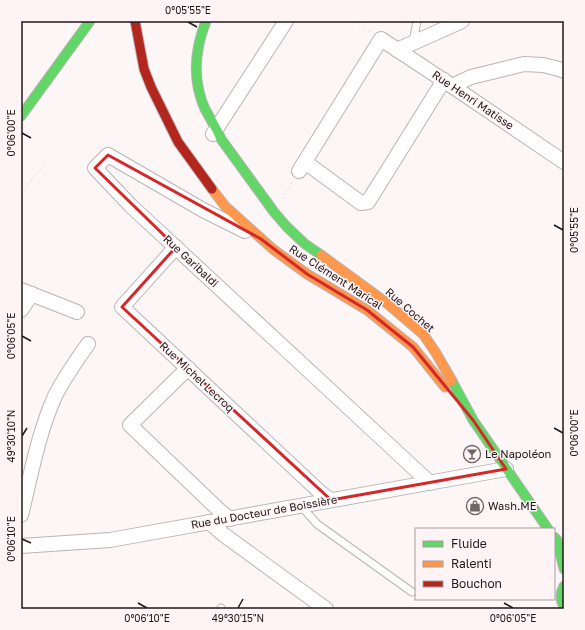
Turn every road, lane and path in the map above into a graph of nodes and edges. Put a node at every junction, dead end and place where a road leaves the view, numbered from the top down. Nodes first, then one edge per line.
1 (90, 21) edge
2 (135, 21) edge
3 (198, 21) edge
4 (206, 21) edge
5 (286, 21) edge
6 (356, 21) edge
7 (417, 21) edge
8 (462, 21) edge
9 (381, 39) junction
10 (412, 43) junction
11 (397, 50) junction
12 (564, 72) edge
13 (448, 83) junction
14 (21, 116) edge
15 (217, 134) junction
16 (563, 160) edge
17 (44, 164) dead end
18 (287, 191) dead end
19 (21, 194) edge
20 (283, 197) dead end
21 (261, 239) junction
22 (176, 247) junction
23 (27, 292) edge
24 (21, 310) edge
25 (77, 312) dead end
26 (88, 344) dead end
27 (188, 368) junction
28 (473, 420) junction
29 (506, 469) junction
30 (430, 483) junction
31 (331, 500) junction
32 (301, 506) junction
33 (21, 515) edge
34 (230, 518) junction
35 (209, 522) junction
36 (547, 528) edge
37 (555, 538) edge
38 (21, 546) edge
39 (564, 569) edge
40 (564, 586) edge
41 (412, 592) dead end
42 (564, 607) edge
43 (326, 609) edge

1 - 14 street
2 - 21 street, Rue Clément Marical
3 - 15 street, Rue Cochet
4 - 15 street, Rue Cochet
5 - 15 street
6 - 9 path
7 - 10 lane
8 - 10 street
9 - 11 street, Rue Henri Matisse
9 - 13 street
10 - 11 street
11 - 13 street, Rue Henri Matisse
12 - 13 street
13 - 16 street, Rue Henri Matisse
15 - 28 street, Rue Cochet
17 - 19 path
18 - 20 path
21 - 22 street, Rue Garibaldi
21 - 28 street, Rue Clément Marical
22 - 27 street, Rue Michel Lecroq
22 - 30 street, Rue Garibaldi
23 - 24 street
23 - 25 street
26 - 33 street
27 - 31 street, Rue Michel Lecroq
27 - 34 street
28 - 29 street, Rue Cochet
29 - 30 street, Rue du Docteur de Boissière
29 - 36 street, Rue Cochet
30 - 31 street, Rue du Docteur de Boissière
31 - 32 street, Rue du Docteur de Boissière
32 - 34 street, Rue du Docteur de Boissière
32 - 41 lane
34 - 35 street, Rue du Docteur de Boissière
35 - 38 street, Rue du Docteur de Boissière
35 - 43 street
37 - 39 street
40 - 42 street

